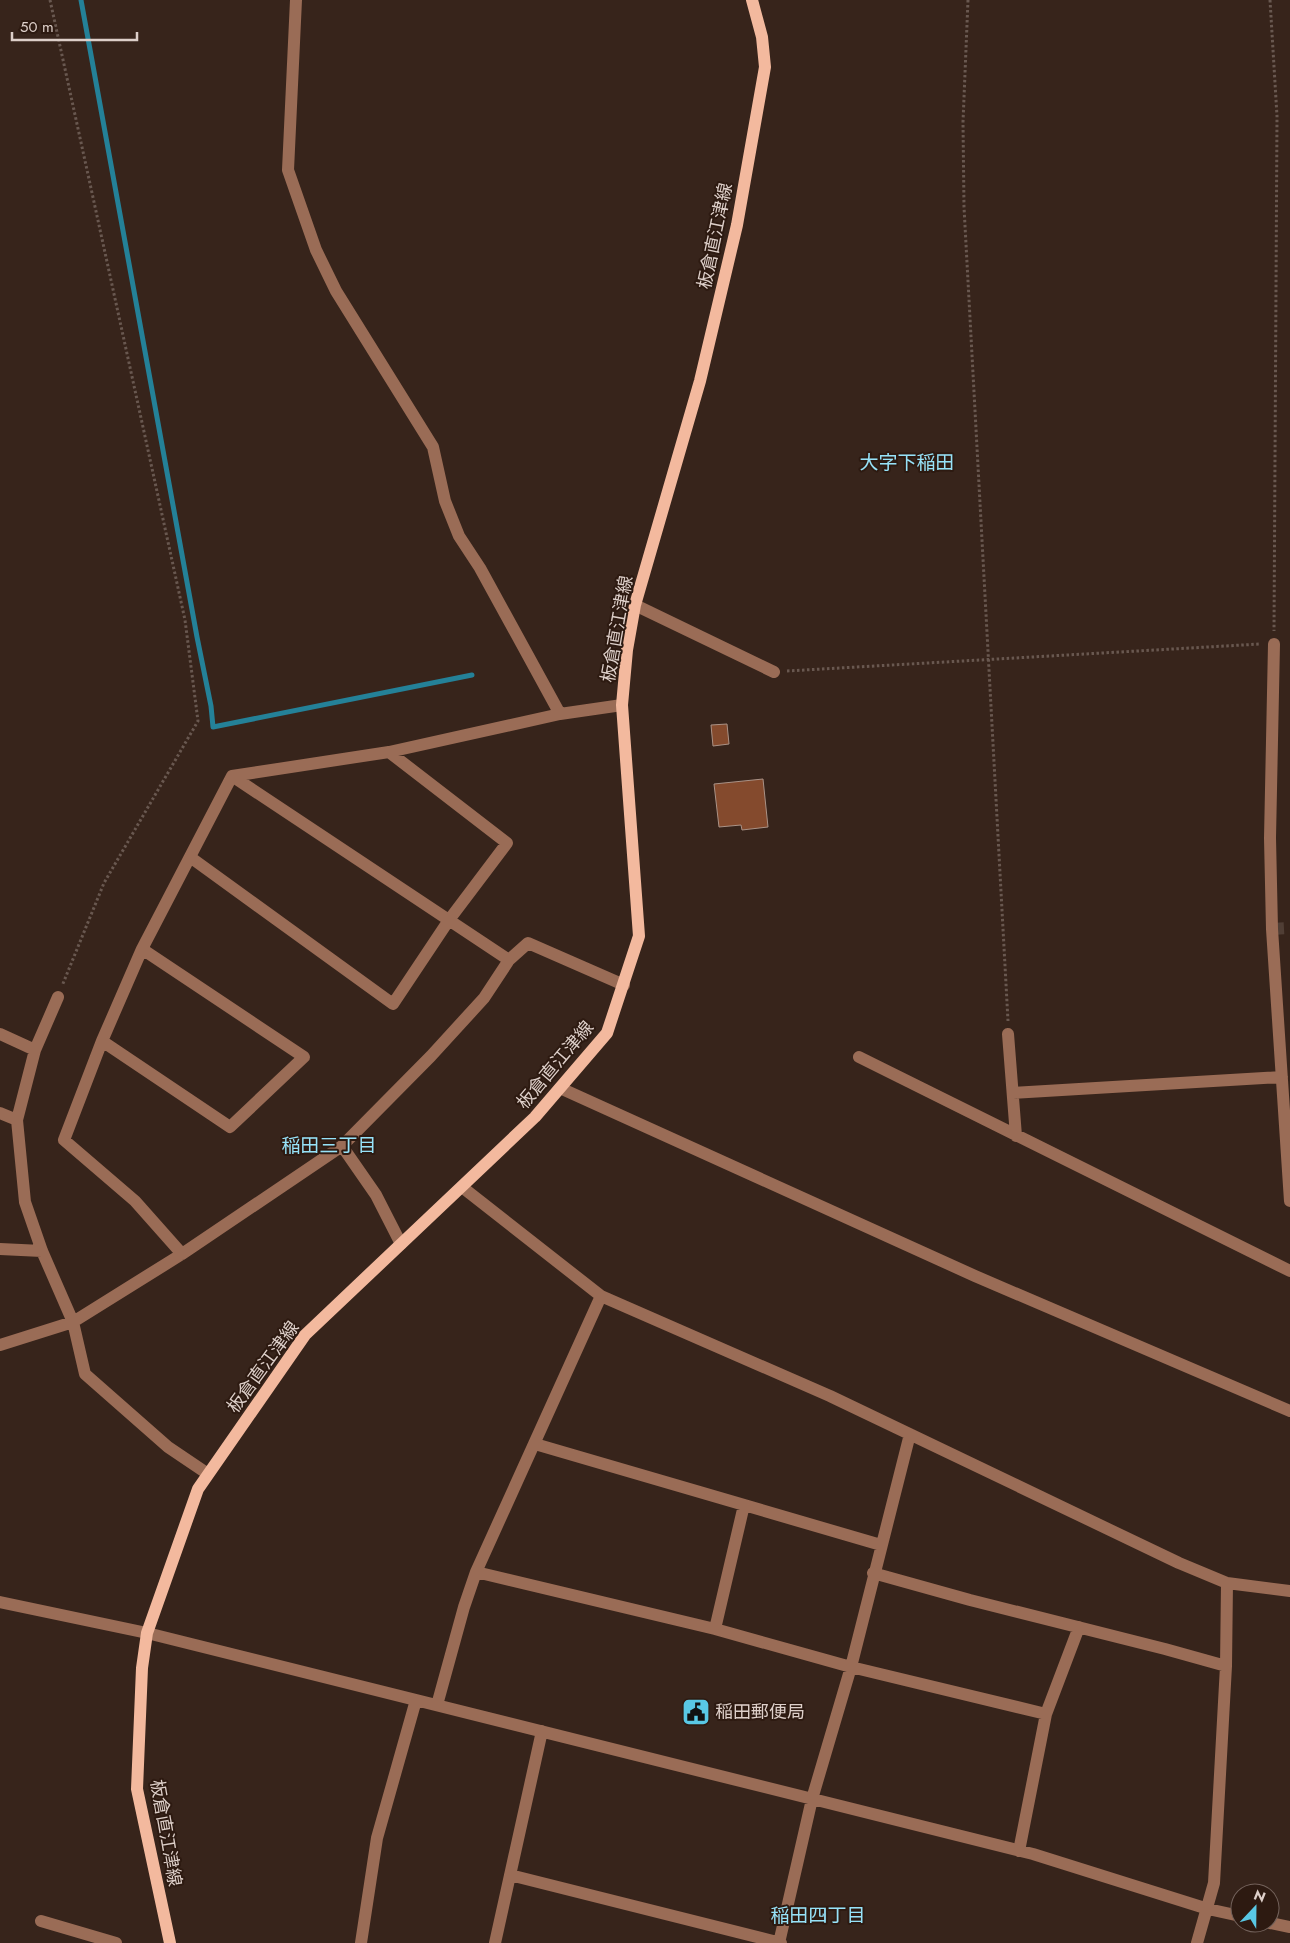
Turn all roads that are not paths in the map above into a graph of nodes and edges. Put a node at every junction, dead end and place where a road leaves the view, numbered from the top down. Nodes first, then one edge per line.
1 (296, 0) edge
2 (752, 0) edge
3 (635, 605) junction
4 (1274, 644) road end
5 (774, 672) road end
6 (622, 705) junction
7 (560, 714) junction
8 (389, 752) junction
9 (232, 776) junction
10 (190, 857) junction
11 (449, 920) junction
12 (142, 949) junction
13 (509, 960) junction
14 (624, 985) junction
15 (58, 997) road end
16 (0, 1034) edge
17 (1008, 1034) road end
18 (102, 1041) junction
19 (34, 1050) junction
20 (859, 1057) dead end
21 (1282, 1077) junction
22 (560, 1088) junction
23 (1013, 1093) junction
24 (0, 1113) edge
25 (17, 1120) junction
26 (1016, 1136) junction
27 (342, 1146) junction
28 (462, 1187) junction
29 (1290, 1201) edge
30 (401, 1244) junction
31 (0, 1249) edge
32 (42, 1251) junction
33 (182, 1254) junction
34 (1290, 1271) edge
35 (601, 1296) junction
36 (73, 1322) junction
37 (0, 1345) edge
38 (1290, 1412) edge
39 (910, 1434) junction
40 (535, 1444) junction
41 (208, 1474) junction
42 (744, 1505) junction
43 (881, 1545) junction
44 (476, 1572) junction
45 (873, 1573) junction
46 (1227, 1583) junction
47 (1290, 1591) edge
48 (0, 1602) edge
49 (1079, 1627) junction
50 (715, 1629) junction
51 (147, 1633) junction
52 (1226, 1666) junction
53 (851, 1667) junction
54 (416, 1700) junction
55 (438, 1705) junction
56 (1046, 1714) junction
57 (542, 1731) junction
58 (812, 1799) junction
59 (1019, 1851) junction
60 (510, 1875) junction
61 (1208, 1909) junction
62 (1230, 1914) edge
63 (41, 1922) dead end
64 (116, 1943) edge
65 (170, 1943) edge
66 (362, 1943) edge
67 (495, 1943) edge
68 (780, 1943) edge
69 (1197, 1943) edge

1 - 7 street
2 - 3 main road, 板倉直江津線
3 - 5 street
3 - 6 main road, 板倉直江津線
4 - 21 street
6 - 7 street
6 - 14 main road, 板倉直江津線
7 - 8 street
8 - 9 street
8 - 11 street
9 - 10 street
9 - 11 street
10 - 11 street
10 - 12 street
11 - 13 street
12 - 18 street
12 - 18 street
13 - 14 street
13 - 27 street
14 - 22 main road, 板倉直江津線
15 - 19 street
16 - 19 street
17 - 23 street
18 - 33 street
19 - 25 street
20 - 26 street
21 - 23 street
21 - 29 street
22 - 28 main road, 板倉直江津線
22 - 38 street
23 - 26 street
24 - 25 street
25 - 32 street
26 - 34 street
27 - 30 street
27 - 33 street
28 - 30 main road, 板倉直江津線
28 - 35 street
30 - 41 main road, 板倉直江津線
31 - 32 street
32 - 36 street
33 - 36 street
35 - 39 street
35 - 40 street
36 - 37 street
36 - 41 street
39 - 43 street
39 - 46 street
40 - 42 street
40 - 44 street
41 - 51 main road, 板倉直江津線
42 - 43 street
42 - 50 street
43 - 45 street
44 - 50 street
44 - 55 street
45 - 49 street
45 - 53 street
46 - 47 street
46 - 52 street
48 - 51 street
49 - 52 street
49 - 56 street
50 - 53 street
51 - 54 street
51 - 65 main road, 板倉直江津線
52 - 61 street
53 - 56 street
53 - 58 street
54 - 55 street
54 - 66 street
55 - 57 street
56 - 59 street
57 - 58 street
57 - 60 street
58 - 59 street
58 - 68 street
59 - 61 street
60 - 67 street
60 - 68 street
61 - 62 street
61 - 69 street
63 - 64 street

